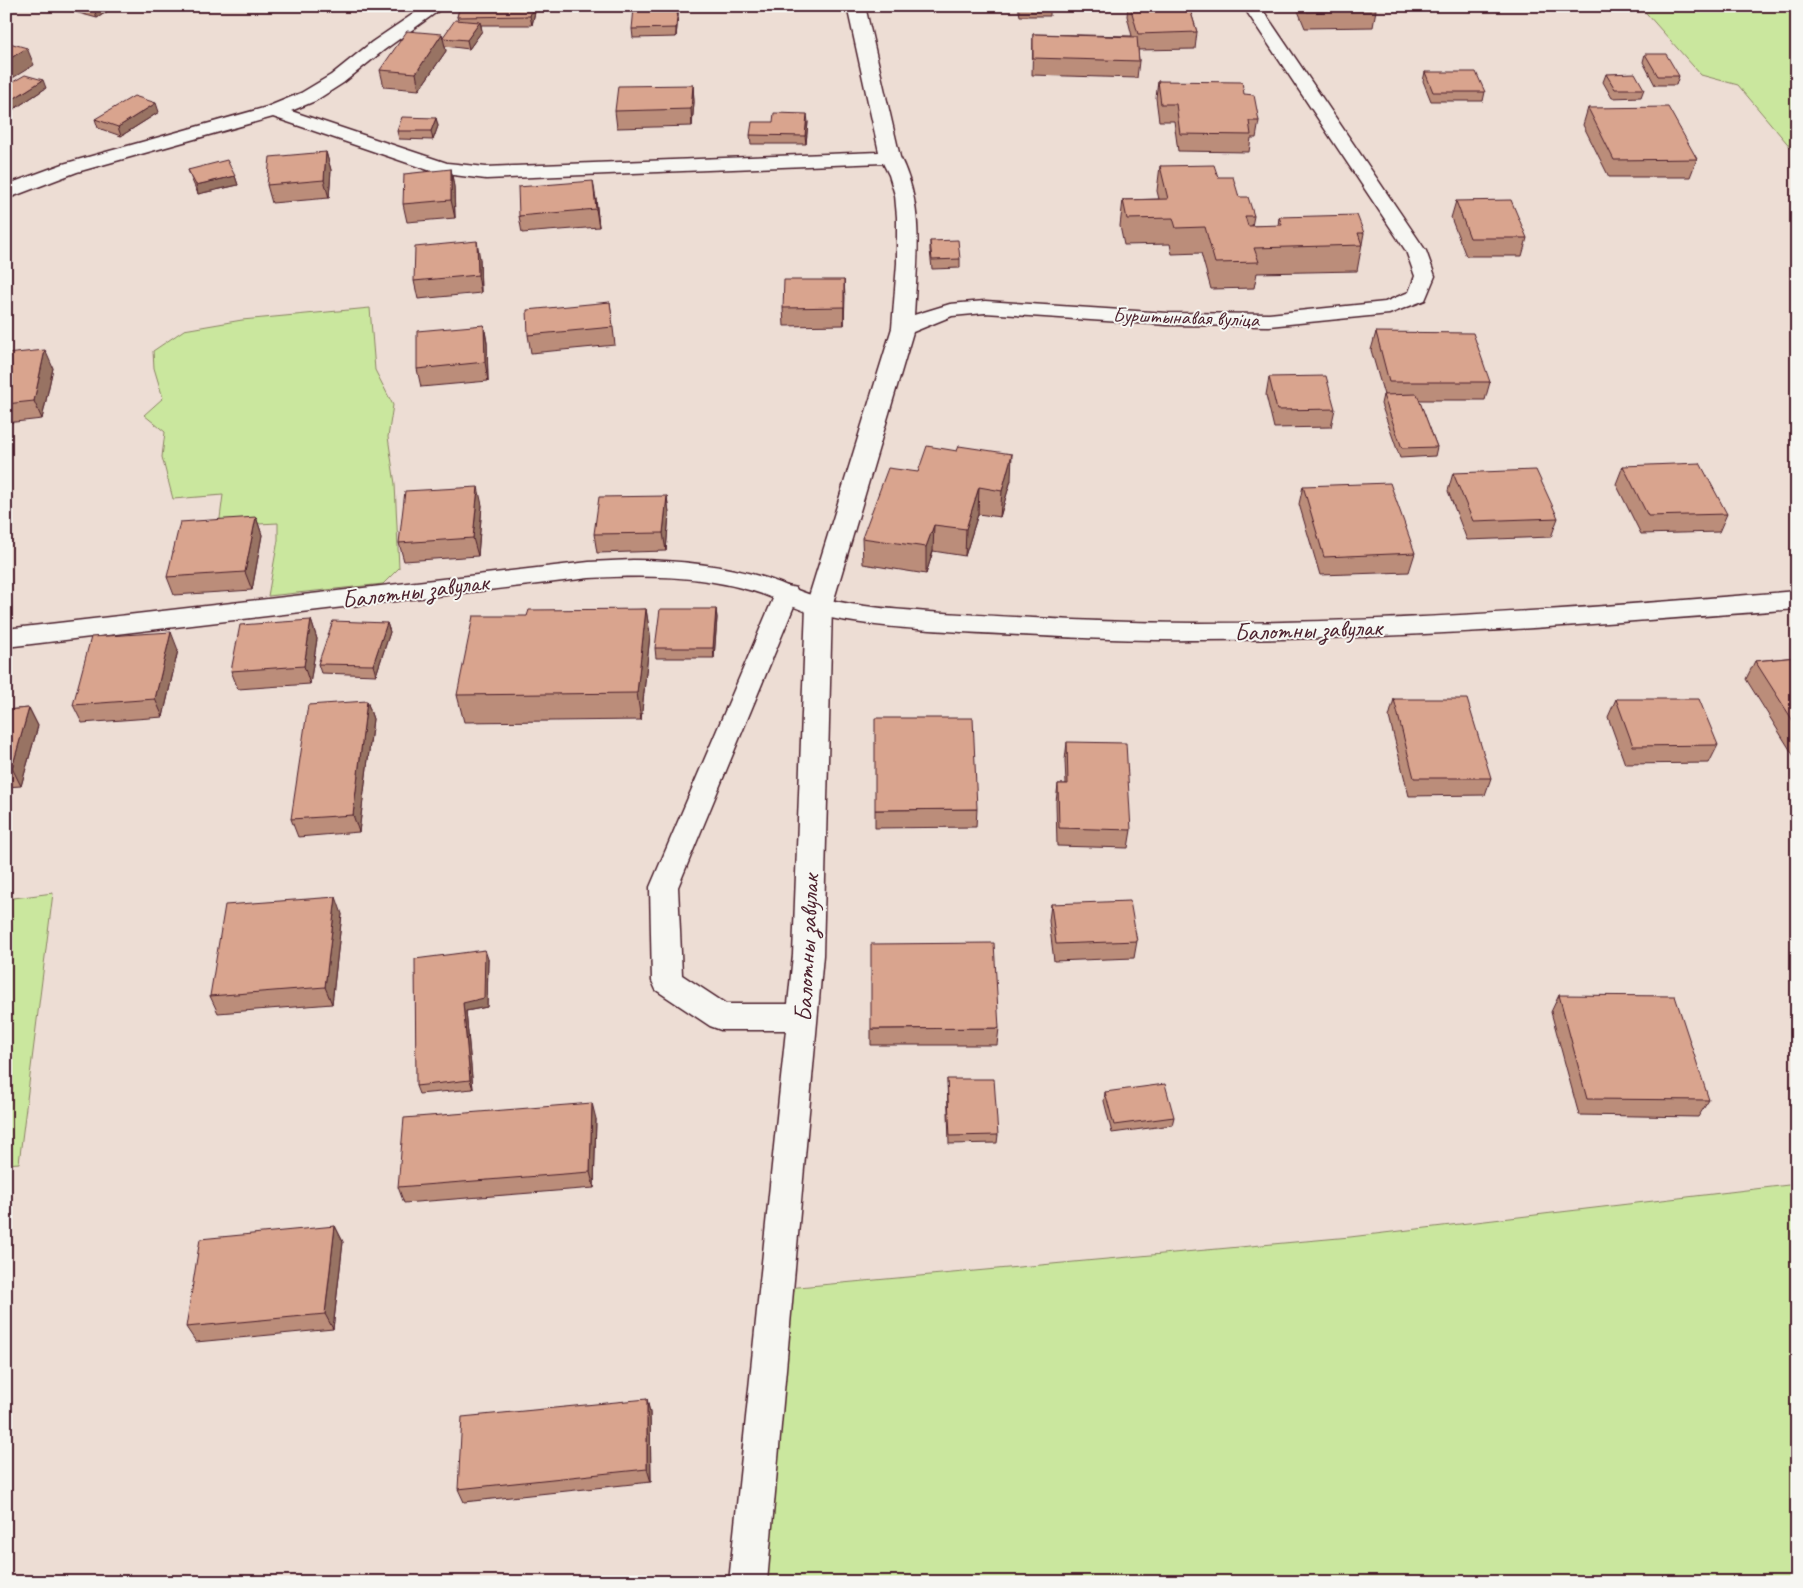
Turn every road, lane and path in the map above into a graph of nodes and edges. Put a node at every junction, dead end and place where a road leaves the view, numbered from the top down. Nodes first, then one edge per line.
1 (437, 6) edge
2 (856, 6) edge
3 (1250, 6) edge
4 (274, 111) junction
5 (890, 156) junction
6 (6, 193) edge
7 (903, 328) junction
8 (787, 594) junction
9 (1797, 600) edge
10 (819, 606) junction
11 (6, 638) edge
12 (802, 1017) junction
13 (748, 1582) edge

1 - 4 street
2 - 5 street
3 - 7 street, Бурштынавая вуліца
4 - 5 street
4 - 6 street
5 - 7 street
7 - 10 street
8 - 10 street, Балотны завулак
8 - 11 street, Балотны завулак
8 - 12 street
9 - 10 street, Балотны завулак
10 - 12 street, Балотны завулак
12 - 13 street, Балотны завулак

